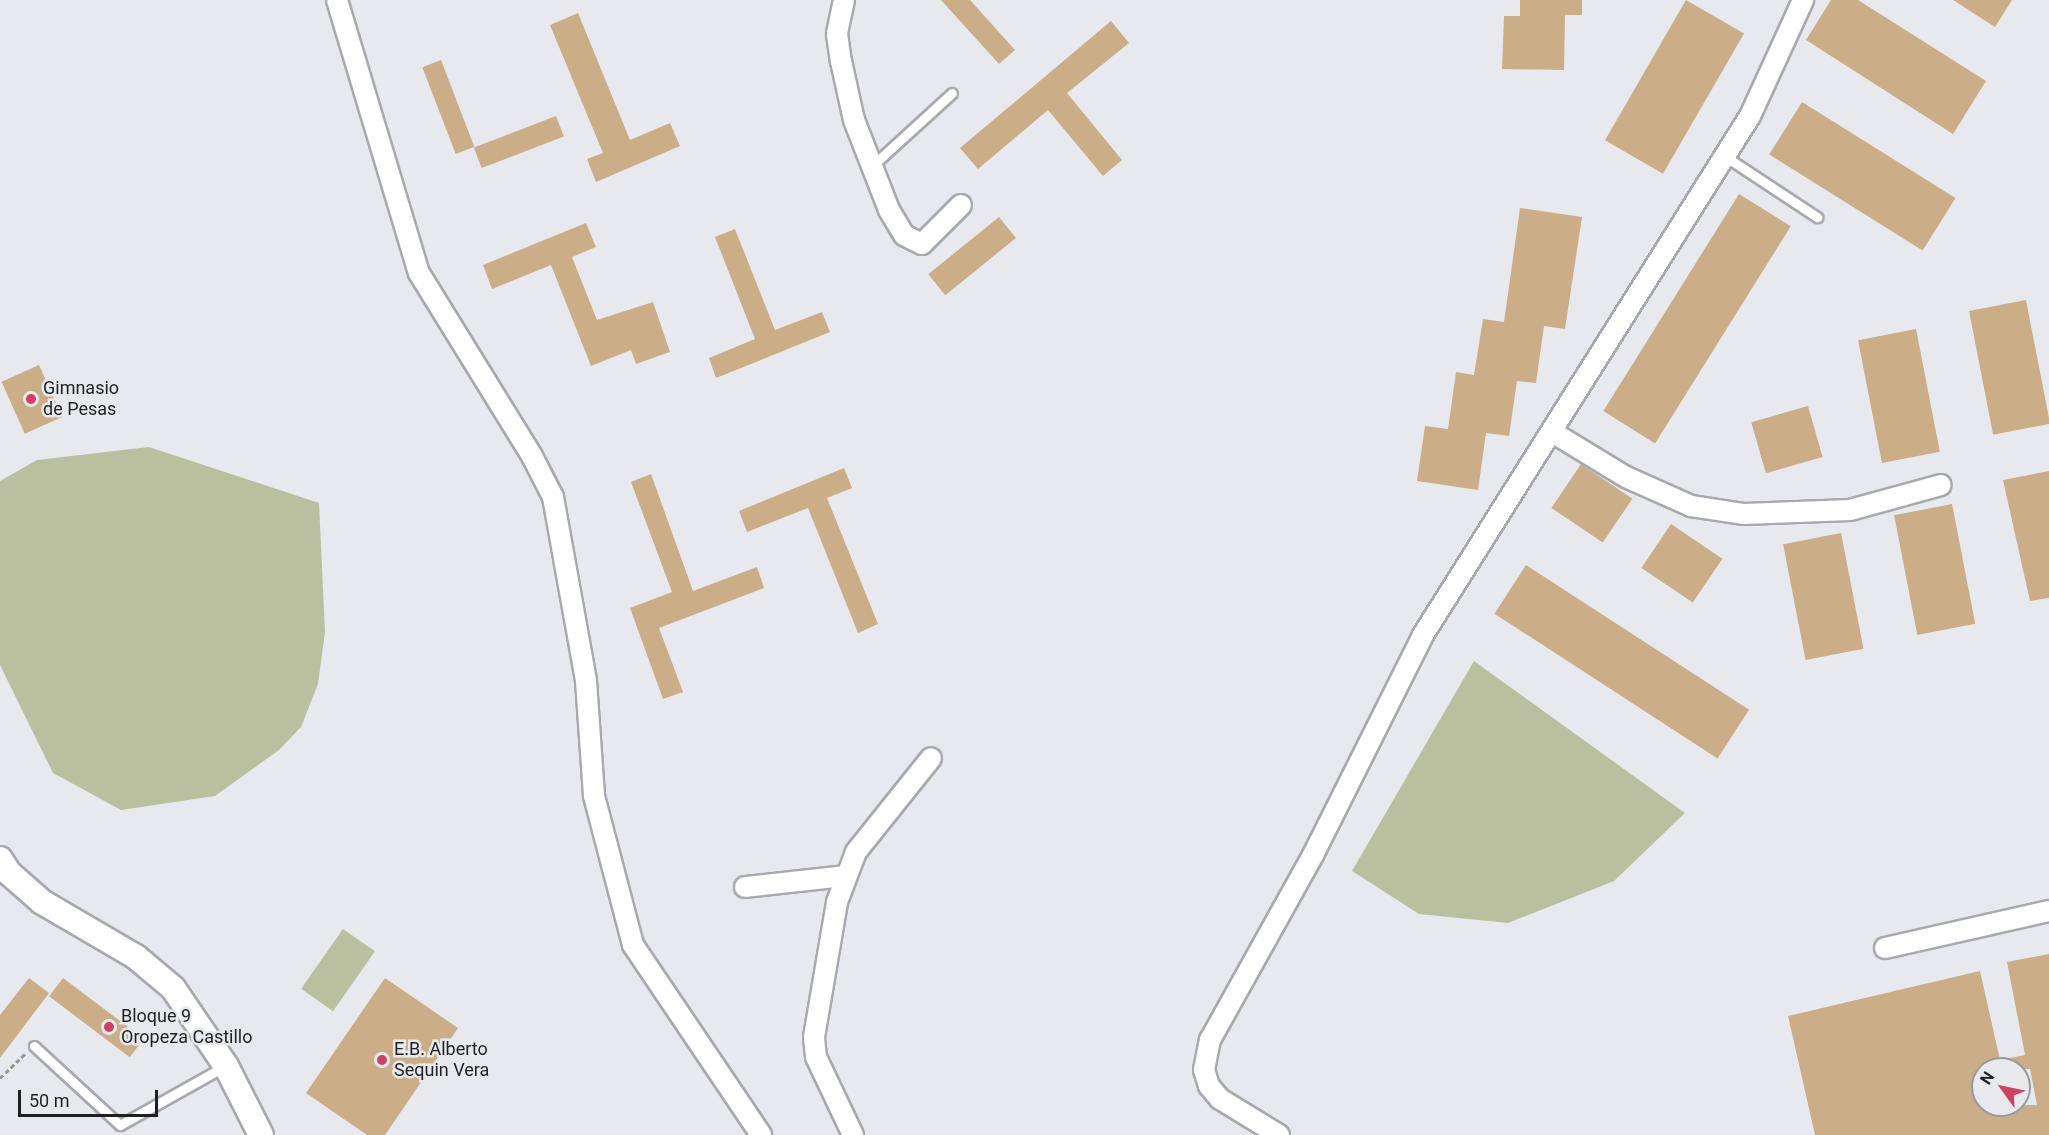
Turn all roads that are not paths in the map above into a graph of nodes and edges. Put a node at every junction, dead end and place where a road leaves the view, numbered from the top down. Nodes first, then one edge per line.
1 (337, 0) edge
2 (1803, 0) edge
3 (838, 3) edge
4 (952, 93) dead end
5 (1723, 154) junction
6 (872, 166) junction
7 (961, 205) dead end
8 (1817, 217) dead end
9 (1552, 432) junction
10 (1941, 485) dead end
11 (931, 758) dead end
12 (0, 859) edge
13 (845, 876) junction
14 (745, 887) dead end
15 (2049, 911) edge
16 (1885, 948) dead end
17 (34, 1046) road end
18 (226, 1066) junction
19 (261, 1135) edge
20 (761, 1135) edge
21 (853, 1135) edge
22 (1279, 1135) edge

1 - 20 street
2 - 5 street
3 - 6 street
4 - 6 lane
5 - 8 lane
5 - 9 street
6 - 7 street
9 - 10 street
9 - 22 street
11 - 13 street
12 - 18 street
13 - 14 street
13 - 21 street
15 - 16 street
17 - 18 lane
18 - 19 street

